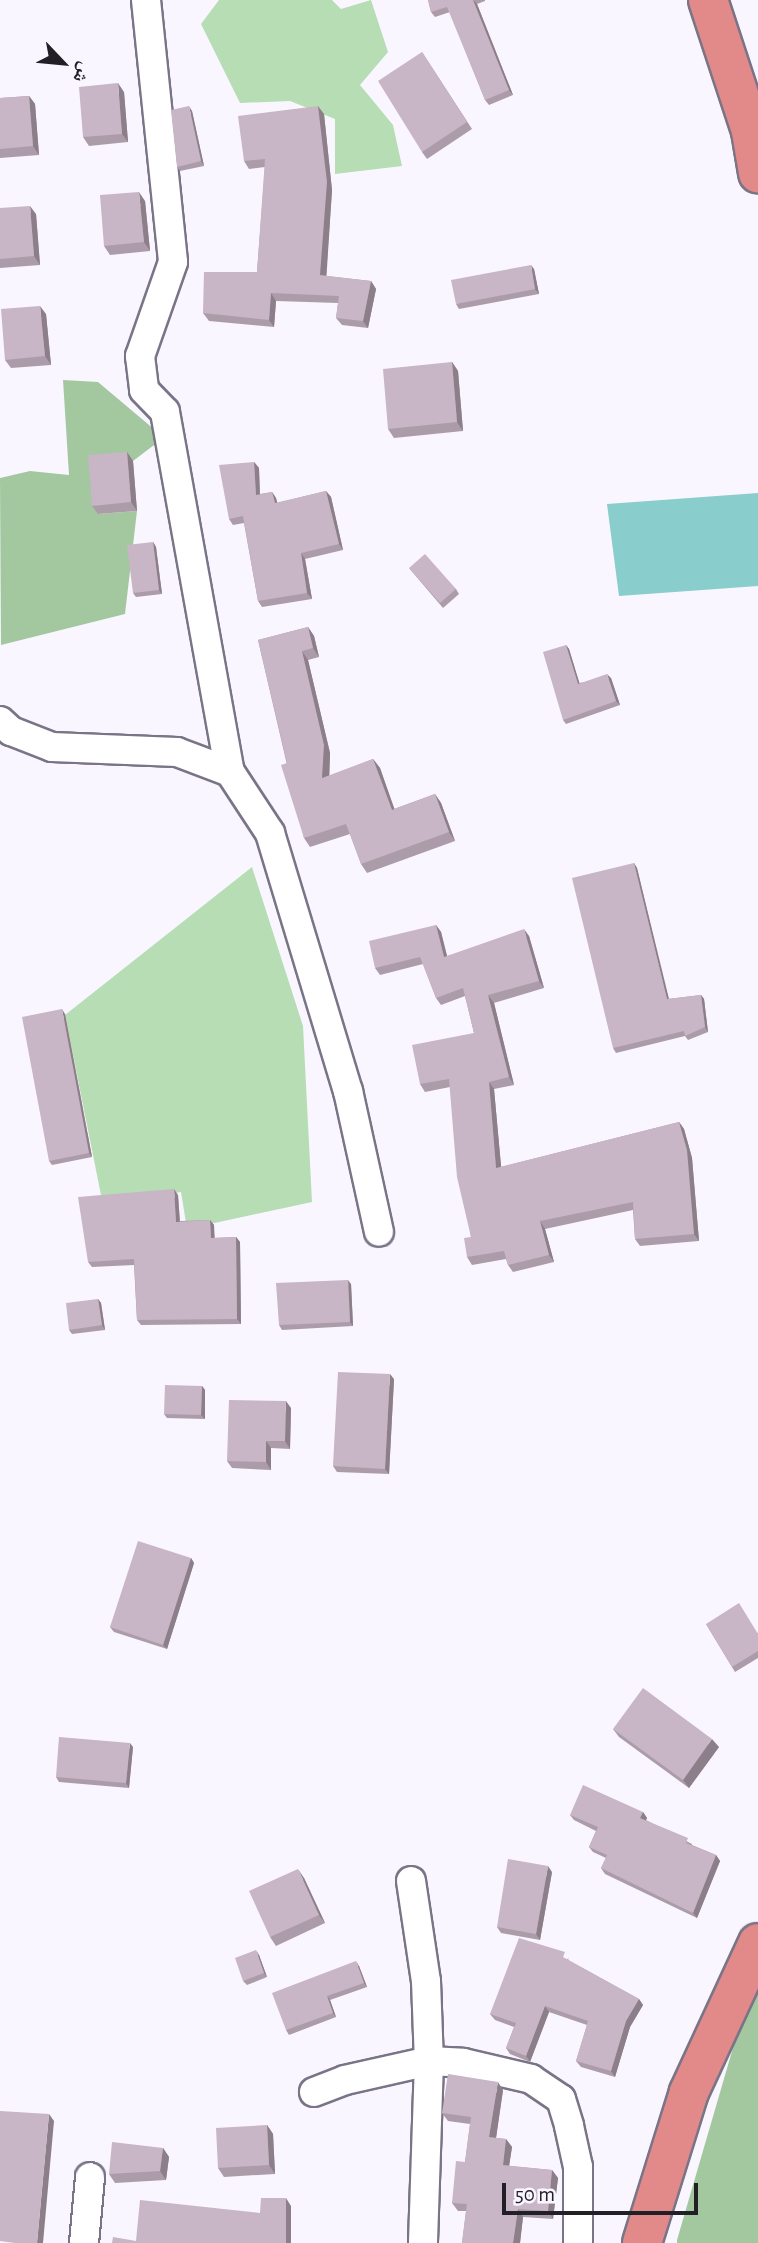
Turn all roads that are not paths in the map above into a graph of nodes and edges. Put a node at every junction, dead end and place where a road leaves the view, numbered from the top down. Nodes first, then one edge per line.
1 (146, 0) edge
2 (708, 0) edge
3 (758, 173) edge
4 (0, 721) edge
5 (230, 772) junction
6 (379, 1232) dead end
7 (411, 1881) dead end
8 (758, 1943) edge
9 (429, 2061) junction
10 (314, 2092) dead end
11 (90, 2177) dead end
12 (84, 2243) edge
13 (423, 2243) edge
14 (578, 2243) edge
15 (642, 2243) edge

1 - 5 street
2 - 3 highway
4 - 5 street
5 - 6 street
7 - 9 street
8 - 15 highway
9 - 10 street
9 - 13 street
9 - 14 street
11 - 12 street

